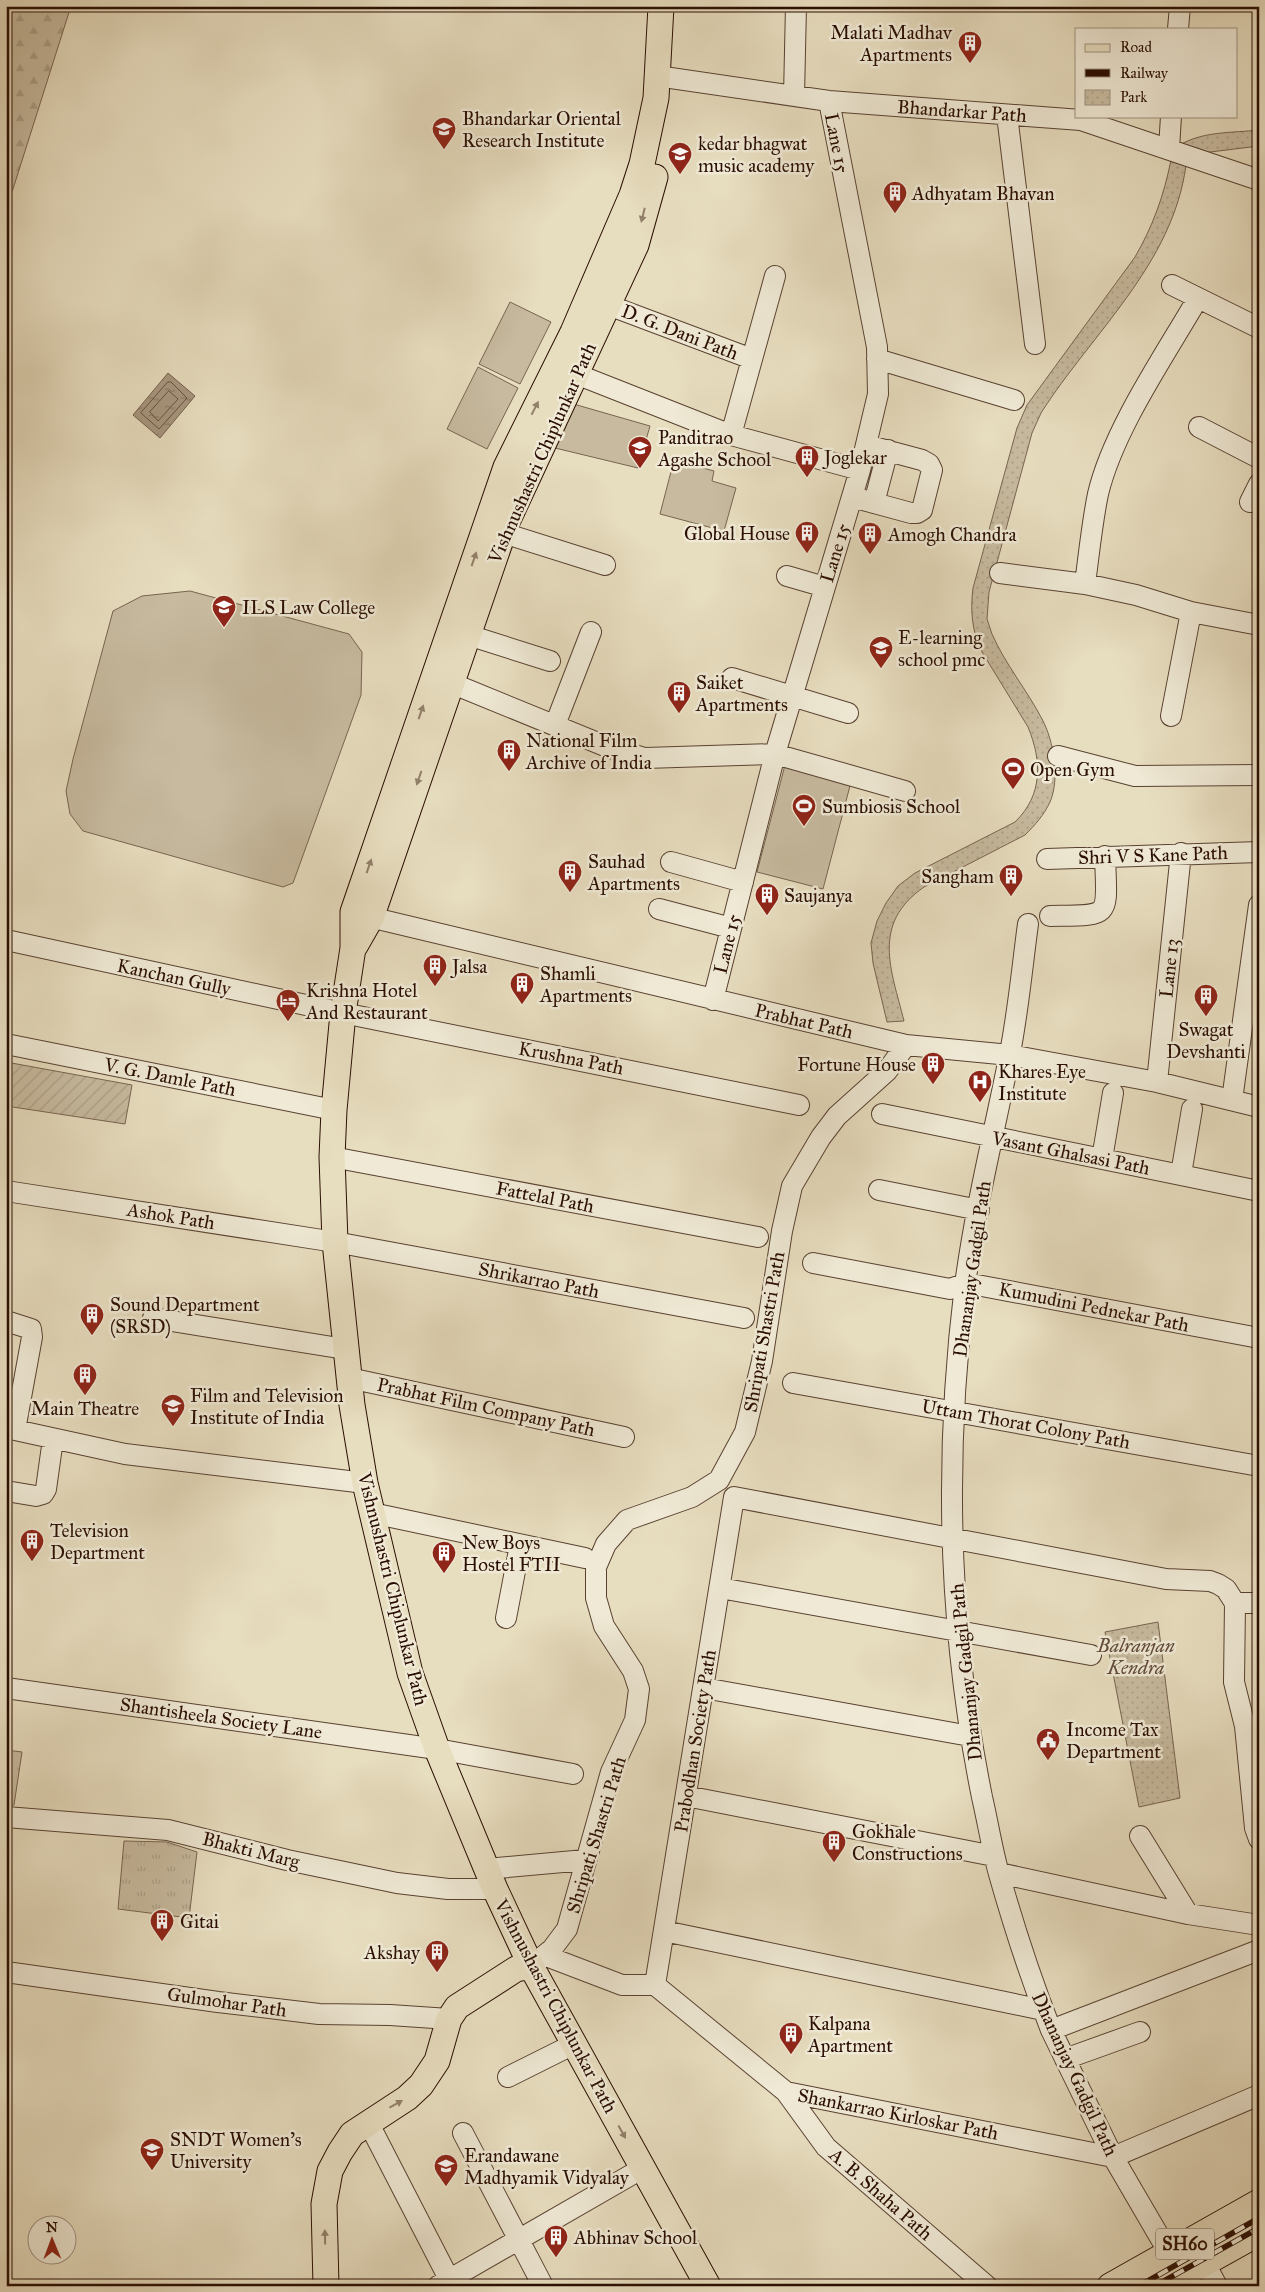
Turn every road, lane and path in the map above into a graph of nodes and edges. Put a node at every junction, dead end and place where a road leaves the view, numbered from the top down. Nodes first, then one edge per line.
1 (661, 6) edge
2 (677, 6) edge
3 (796, 6) edge
4 (1180, 6) edge
5 (1178, 28) edge
6 (665, 77) junction
7 (794, 96) junction
8 (829, 100) junction
9 (1007, 115) junction
10 (1171, 118) edge
11 (1168, 149) junction
12 (1259, 180) edge
13 (775, 276) dead end
14 (1172, 285) dead end
15 (1198, 298) junction
16 (608, 305) junction
17 (1259, 328) edge
18 (1035, 344) dead end
19 (752, 359) junction
20 (877, 359) junction
21 (576, 374) junction
22 (1014, 400) dead end
23 (1199, 427) dead end
24 (731, 435) junction
25 (866, 444) junction
26 (888, 450) junction
27 (1259, 458) edge
28 (860, 470) junction
29 (852, 497) junction
30 (874, 503) junction
31 (503, 533) junction
32 (605, 565) dead end
33 (1000, 573) dead end
34 (788, 576) dead end
35 (1085, 584) junction
36 (825, 587) junction
37 (1191, 612) junction
38 (1259, 625) edge
39 (591, 632) dead end
40 (468, 636) junction
41 (550, 661) dead end
42 (732, 678) dead end
43 (451, 683) junction
44 (792, 697) junction
45 (848, 713) dead end
46 (1171, 716) dead end
47 (555, 725) junction
48 (775, 754) junction
49 (1058, 756) dead end
50 (1259, 775) edge
51 (905, 791) dead end
52 (1259, 852) edge
53 (1181, 853) junction
54 (1106, 856) junction
55 (1047, 859) dead end
56 (671, 862) dead end
57 (737, 880) junction
58 (1259, 905) edge
59 (659, 908) dead end
60 (362, 915) junction
61 (1050, 916) dead end
62 (1028, 924) dead end
63 (724, 926) junction
64 (6, 940) edge
65 (713, 1000) junction
66 (343, 1013) junction
67 (6, 1044) edge
68 (906, 1045) junction
69 (1010, 1055) junction
70 (1157, 1082) junction
71 (1113, 1093) dead end
72 (1232, 1100) junction
73 (799, 1105) dead end
74 (1259, 1107) edge
75 (1192, 1109) dead end
76 (334, 1110) junction
77 (882, 1114) dead end
78 (992, 1138) junction
79 (332, 1156) junction
80 (1102, 1159) junction
81 (1181, 1174) junction
82 (879, 1190) dead end
83 (6, 1191) edge
84 (1259, 1191) edge
85 (979, 1210) junction
86 (758, 1237) dead end
87 (335, 1242) junction
88 (812, 1263) dead end
89 (966, 1283) junction
90 (153, 1318) dead end
91 (744, 1318) dead end
92 (6, 1321) edge
93 (1259, 1338) edge
94 (345, 1349) junction
95 (349, 1378) junction
96 (793, 1383) dead end
97 (955, 1411) junction
98 (11, 1429) edge
99 (624, 1437) dead end
100 (53, 1439) junction
101 (1259, 1466) edge
102 (365, 1483) junction
103 (6, 1491) edge
104 (372, 1513) junction
105 (953, 1537) junction
106 (520, 1545) junction
107 (585, 1558) dead end
108 (720, 1588) junction
109 (1235, 1603) junction
110 (1259, 1603) edge
111 (506, 1618) dead end
112 (958, 1631) junction
113 (1091, 1655) dead end
114 (6, 1688) edge
115 (704, 1688) junction
116 (1252, 1725) edge
117 (970, 1736) junction
118 (437, 1749) junction
119 (573, 1774) dead end
120 (686, 1796) junction
121 (6, 1817) edge
122 (1140, 1836) dead end
123 (1259, 1839) edge
124 (585, 1860) junction
125 (996, 1864) junction
126 (491, 1879) junction
127 (1188, 1914) junction
128 (1259, 1926) edge
129 (664, 1931) junction
130 (1259, 1950) edge
131 (538, 1961) junction
132 (6, 1972) edge
133 (655, 1985) junction
134 (1043, 2010) junction
135 (449, 2019) junction
136 (1051, 2030) junction
137 (1140, 2032) dead end
138 (574, 2044) junction
139 (1065, 2058) junction
140 (508, 2077) dead end
141 (786, 2092) junction
142 (1259, 2095) edge
143 (368, 2122) junction
144 (463, 2133) dead end
145 (1113, 2157) junction
146 (642, 2168) junction
147 (1259, 2202) edge
148 (1259, 2214) edge
149 (1259, 2232) edge
150 (518, 2240) junction
151 (1259, 2243) edge
152 (1169, 2253) junction
153 (1213, 2278) edge
154 (443, 2282) edge
155 (326, 2286) edge
156 (543, 2286) edge
157 (708, 2286) edge
158 (987, 2286) edge
159 (1110, 2286) edge
160 (1131, 2286) edge
161 (1164, 2286) edge
162 (1183, 2286) edge

1 - 6 main road, Vishnushastri Chiplunkar Path
2 - 6 main road, Vishnushastri Chiplunkar Path
3 - 7 street
4 - 5 street
6 - 7 street, Bhandarkar Path
6 -> 16 main road, Vishnushastri Chiplunkar Path
60 -> 6 main road, Vishnushastri Chiplunkar Path
7 - 8 street, Bhandarkar Path
8 - 9 street, Bhandarkar Path
8 - 20 street, Lane 15
9 - 11 street, Bhandarkar Path
9 - 18 street
10 - 11 street
11 - 12 street, Bhandarkar Path
13 - 19 street
14 - 15 street
15 - 17 street
15 - 35 street
16 - 19 street, D. G. Dani Path
16 - 21 main road, Vishnushastri Chiplunkar Path
19 - 24 street
20 - 22 street
20 - 25 street, Lane 15
21 - 24 street
21 - 31 main road, Vishnushastri Chiplunkar Path
23 - 27 street
24 - 28 street
25 - 26 street
25 - 28 street, Lane 15
26 - 30 street
26 - 30 street
28 - 29 street, Lane 15
29 - 30 street
29 - 36 street, Lane 15
31 - 32 street
31 - 40 main road, Vishnushastri Chiplunkar Path
33 - 35 street
34 - 36 street
35 - 37 street
36 - 44 street, Lane 15
37 - 38 street
37 - 46 street
39 - 47 street
40 - 41 street
40 - 43 main road, Vishnushastri Chiplunkar Path
42 - 44 street
43 - 47 street
43 -> 60 main road, Vishnushastri Chiplunkar Path
44 - 45 street
44 - 48 street, Lane 15
47 - 48 street
48 - 51 street
48 - 57 street, Lane 15
49 - 50 street
52 - 53 street, Shri V S Kane Path
53 - 54 street, Shri V S Kane Path
53 - 70 street, Lane 13
54 - 55 street, Shri V S Kane Path
54 - 61 street
56 - 57 street
57 - 63 street, Lane 15
58 - 72 street
59 - 63 street
60 - 65 street, Prabhat Path
60 - 66 main road, Vishnushastri Chiplunkar Path
62 - 69 street, Dhananjay Gadgil Path
63 - 65 street, Lane 15
64 - 66 street, Kanchan Gully
65 - 68 street, Prabhat Path
66 - 73 street, Krushna Path
66 - 76 main road, Vishnushastri Chiplunkar Path
67 - 76 street, V. G. Damle Path
68 - 69 street, Prabhat Path
68 - 124 street, Shripati Shastri Path
69 - 70 street, Prabhat Path
69 - 78 street, Dhananjay Gadgil Path
70 - 72 street, Prabhat Path
71 - 80 street
72 - 74 street, Prabhat Path
75 - 81 street
76 - 79 main road, Vishnushastri Chiplunkar Path
77 - 78 street, Vasant Ghalsasi Path
78 - 80 street, Vasant Ghalsasi Path
78 - 85 street, Dhananjay Gadgil Path
79 - 86 street, Fattelal Path
79 - 87 main road, Vishnushastri Chiplunkar Path
80 - 81 street, Vasant Ghalsasi Path
81 - 84 street, Vasant Ghalsasi Path
82 - 85 street
83 - 87 street, Ashok Path
85 - 89 street, Dhananjay Gadgil Path
87 - 91 street, Shrikarrao Path
87 - 94 main road, Vishnushastri Chiplunkar Path
88 - 89 street, Kumudini Pednekar Path
89 - 93 street, Kumudini Pednekar Path
89 - 97 street, Dhananjay Gadgil Path
90 - 94 street
92 - 98 street
94 - 95 main road, Vishnushastri Chiplunkar Path
95 - 99 street, Prabhat Film Company Path
95 - 102 main road, Vishnushastri Chiplunkar Path
96 - 97 street, Uttam Thorat Colony Path
97 - 101 street, Uttam Thorat Colony Path
97 - 105 street, Dhananjay Gadgil Path
98 - 100 street
100 - 102 street
100 - 103 street
102 - 104 main road, Vishnushastri Chiplunkar Path
104 - 106 street
104 - 118 main road, Vishnushastri Chiplunkar Path
105 - 108 street, Prabodhan Society Path
105 - 109 street
105 - 112 street, Dhananjay Gadgil Path
106 - 107 street
106 - 111 street
108 - 112 street
108 - 115 street, Prabodhan Society Path
109 - 110 street
109 - 116 street
112 - 113 street
112 - 117 street, Dhananjay Gadgil Path
114 - 118 street, Shantisheela Society Lane
115 - 117 street
115 - 120 street, Prabodhan Society Path
116 - 123 street
117 - 125 street, Dhananjay Gadgil Path
118 - 119 street, Shantisheela Society Lane
118 - 126 main road, Vishnushastri Chiplunkar Path
120 - 125 street
120 - 129 street, Prabodhan Society Path
121 - 126 street, Bhakti Marg
122 - 127 street
124 - 126 street, Bhakti Marg
124 - 131 street, Shripati Shastri Path
125 - 127 street
125 - 134 street, Dhananjay Gadgil Path
126 - 131 main road, Vishnushastri Chiplunkar Path
127 - 128 street
129 - 133 street, Prabodhan Society Path
129 - 134 street
130 - 136 street
131 - 133 street
131 - 135 main road
131 - 138 main road, Vishnushastri Chiplunkar Path
132 - 135 street, Gulmohar Path
133 - 141 street, Shankarrao Kirloskar Path
134 - 136 street, Dhananjay Gadgil Path
143 -> 135 main road
136 - 139 street, Dhananjay Gadgil Path
137 - 139 street
138 - 140 street
138 -> 146 main road, Vishnushastri Chiplunkar Path
139 - 145 street, Dhananjay Gadgil Path
141 - 145 street, Shankarrao Kirloskar Path
141 - 158 street, A. B. Shaha Path
142 - 145 street
143 - 154 street
155 -> 143 main road
144 - 150 street
145 - 152 street, Dhananjay Gadgil Path
146 - 150 street
146 - 157 main road, Vishnushastri Chiplunkar Path
147 - 152 main road, SH60
148 - 160 main road
149 - 161 main road
150 - 154 street
150 - 156 street
151 - 153 main road, SH60
152 - 159 main road, SH60
153 - 162 main road, SH60

